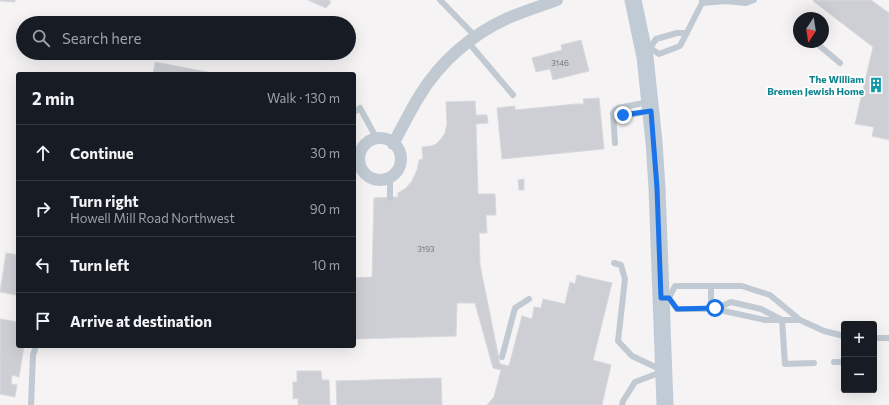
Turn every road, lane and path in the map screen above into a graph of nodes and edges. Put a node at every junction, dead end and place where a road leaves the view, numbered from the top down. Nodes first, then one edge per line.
1 (440, 0) edge
2 (557, 0) edge
3 (633, 0) edge
4 (754, 0) edge
5 (702, 2) edge
6 (687, 33) junction
7 (472, 39) junction
8 (822, 48) edge
9 (646, 49) junction
10 (840, 63) dead end
11 (513, 95) dead end
12 (651, 106) junction
13 (356, 111) edge
14 (377, 139) junction
15 (615, 143) dead end
16 (393, 144) junction
17 (356, 163) edge
18 (390, 178) junction
19 (390, 198) dead end
20 (614, 263) dead end
21 (711, 286) junction
22 (665, 298) junction
23 (529, 299) dead end
24 (713, 308) junction
25 (782, 320) junction
26 (800, 320) junction
27 (841, 335) edge
28 (877, 338) edge
29 (889, 338) edge
30 (35, 348) edge
31 (502, 356) dead end
32 (834, 362) dead end
33 (841, 362) edge
34 (814, 363) dead end
35 (664, 371) junction
36 (31, 405) edge
37 (622, 405) edge
38 (665, 405) edge

1 - 7 lane
2 - 7 street
3 - 9 main road
4 - 5 lane
5 - 6 lane
6 - 9 lane
6 - 9 lane
7 - 11 lane
7 - 16 street
8 - 10 lane
9 - 12 main road
12 - 15 lane
12 - 22 main road
13 - 14 lane
14 - 16 street
14 - 17 street
16 - 18 street
17 - 18 street
18 - 19 lane
20 - 35 lane
21 - 22 lane
21 - 24 lane
21 - 26 lane
22 - 24 lane
22 - 35 main road
23 - 31 lane
24 - 25 lane
24 - 25 lane
25 - 26 lane
25 - 34 lane
26 - 27 lane
28 - 29 lane
30 - 36 lane
32 - 33 lane
35 - 37 lane
35 - 38 main road

